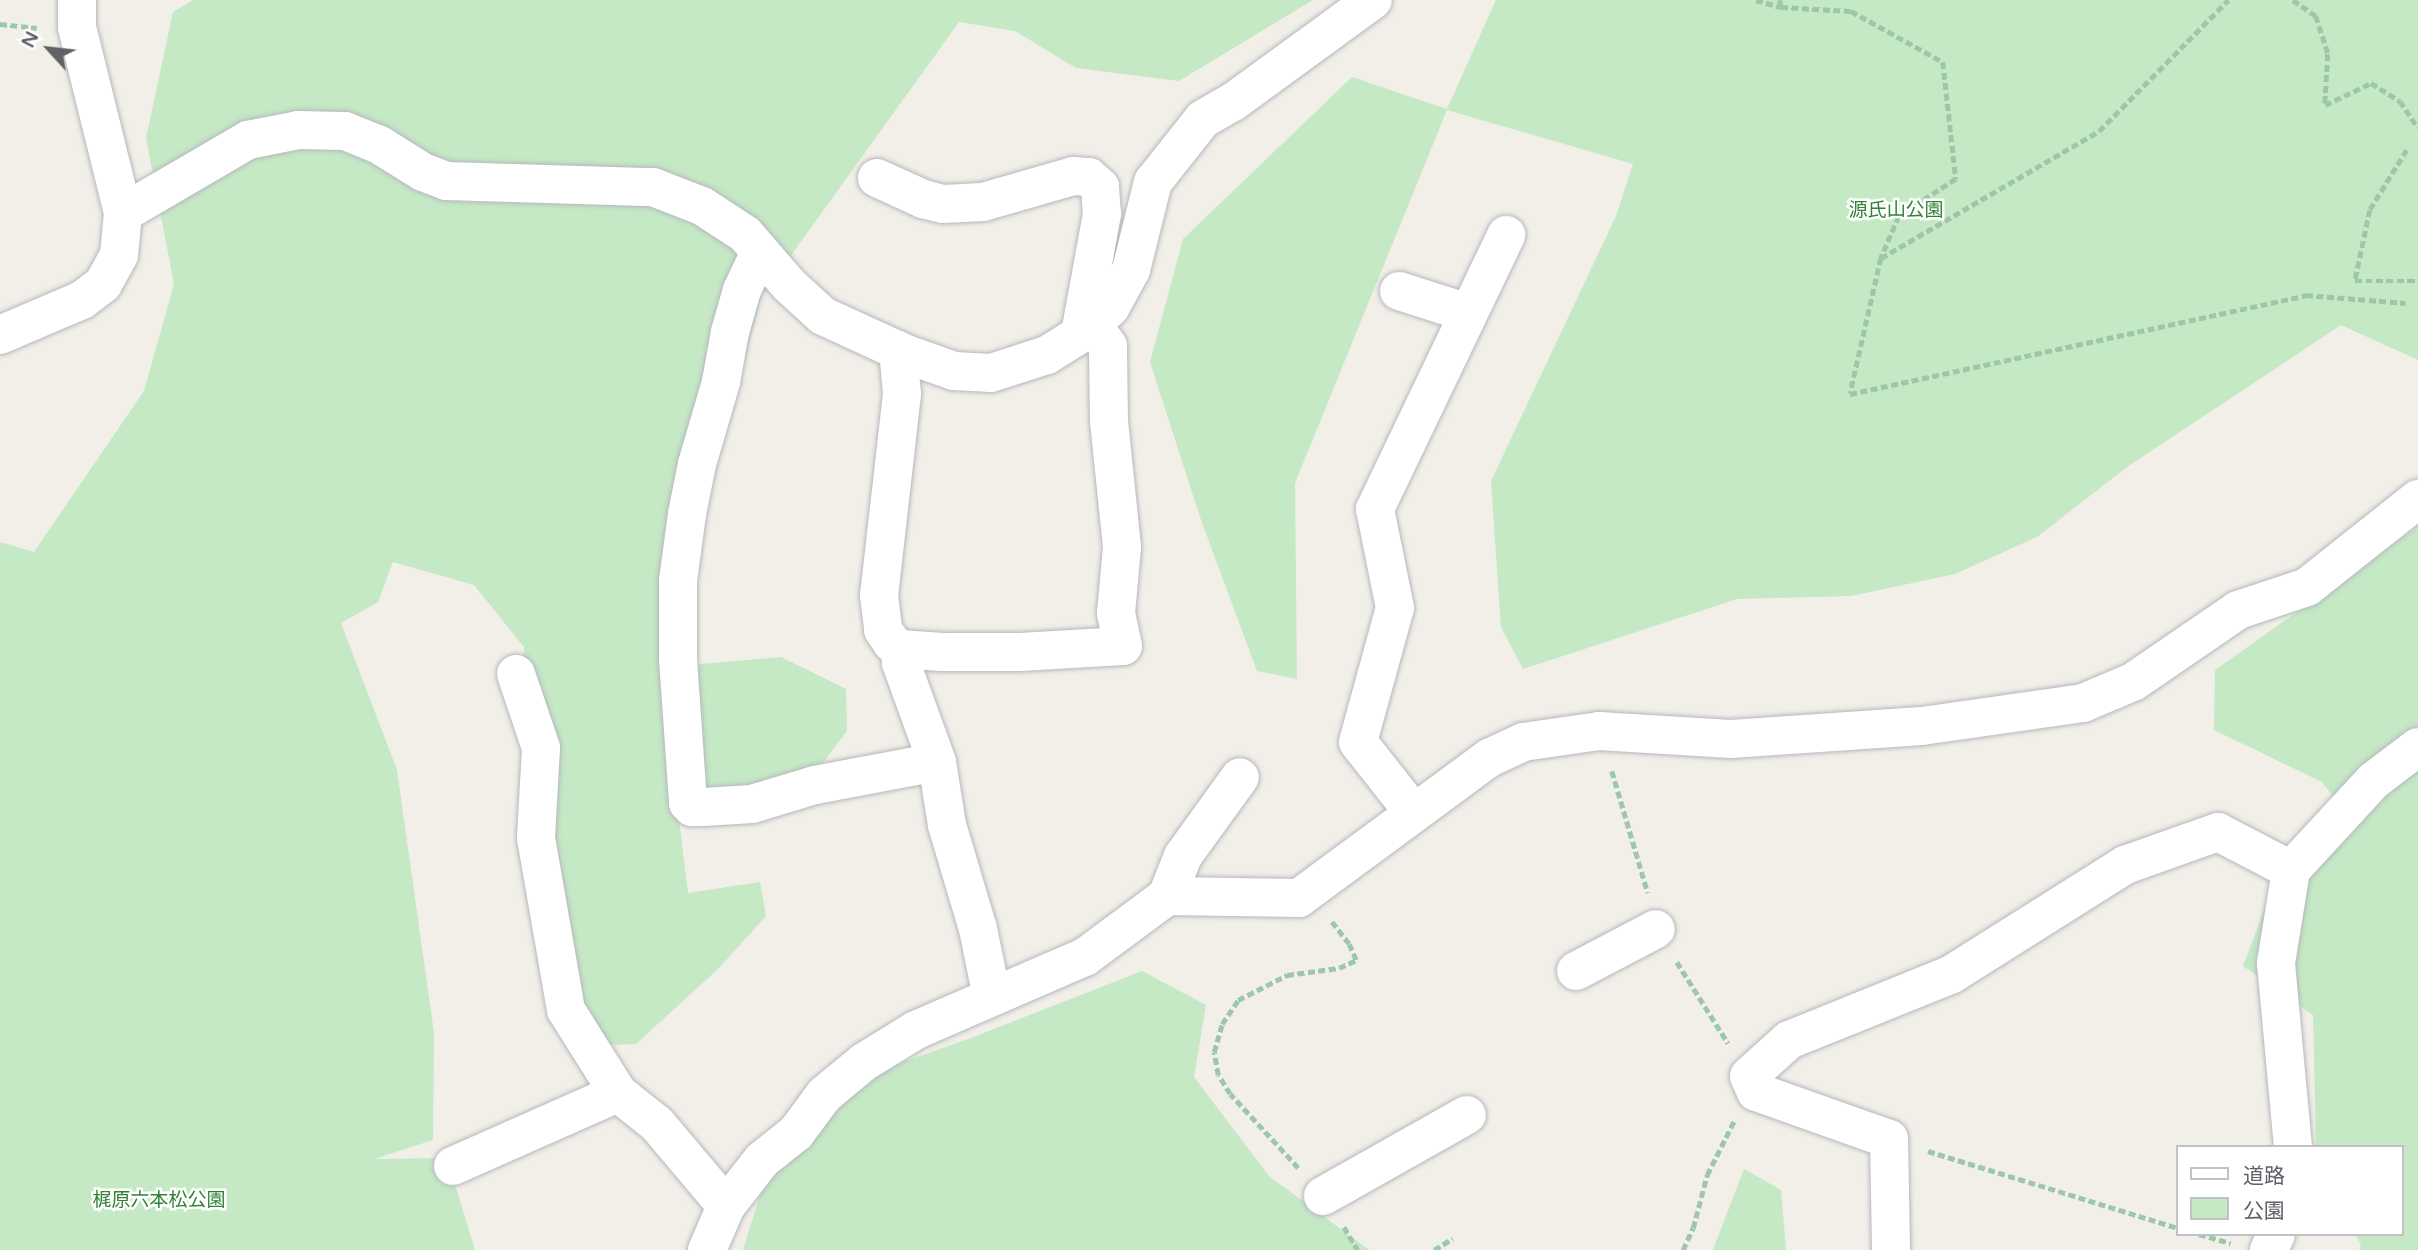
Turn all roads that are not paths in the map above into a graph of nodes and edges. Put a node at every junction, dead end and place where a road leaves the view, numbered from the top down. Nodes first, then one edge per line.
1 (77, 0) edge
2 (1373, 0) edge
3 (877, 178) dead end
4 (122, 213) junction
5 (1506, 235) dead end
6 (760, 252) junction
7 (1399, 290) dead end
8 (1468, 313) junction
9 (1086, 329) junction
10 (0, 335) edge
11 (898, 350) junction
12 (2418, 499) edge
13 (900, 649) junction
14 (516, 674) dead end
15 (2418, 747) edge
16 (937, 762) junction
17 (1240, 777) dead end
18 (1414, 813) junction
19 (2291, 870) junction
20 (1167, 896) junction
21 (1656, 929) dead end
22 (1576, 971) dead end
23 (992, 997) junction
24 (618, 1093) junction
25 (1467, 1115) dead end
26 (2293, 1145) edge
27 (453, 1166) dead end
28 (1323, 1196) road end
29 (726, 1206) junction
30 (707, 1250) edge
31 (1891, 1250) edge

1 - 4 street
2 - 9 street
3 - 9 street
4 - 6 street
4 - 10 street
5 - 8 street
6 - 11 street
6 - 16 street
7 - 8 street
8 - 18 street
9 - 11 street
9 - 13 street
11 - 13 street
12 - 18 street
13 - 16 street
14 - 24 street
15 - 19 street
16 - 23 street
17 - 20 street
18 - 20 street
19 - 26 street
19 - 31 street
20 - 23 street
21 - 22 street
23 - 29 street
24 - 27 street
24 - 29 street
25 - 28 street
29 - 30 street

